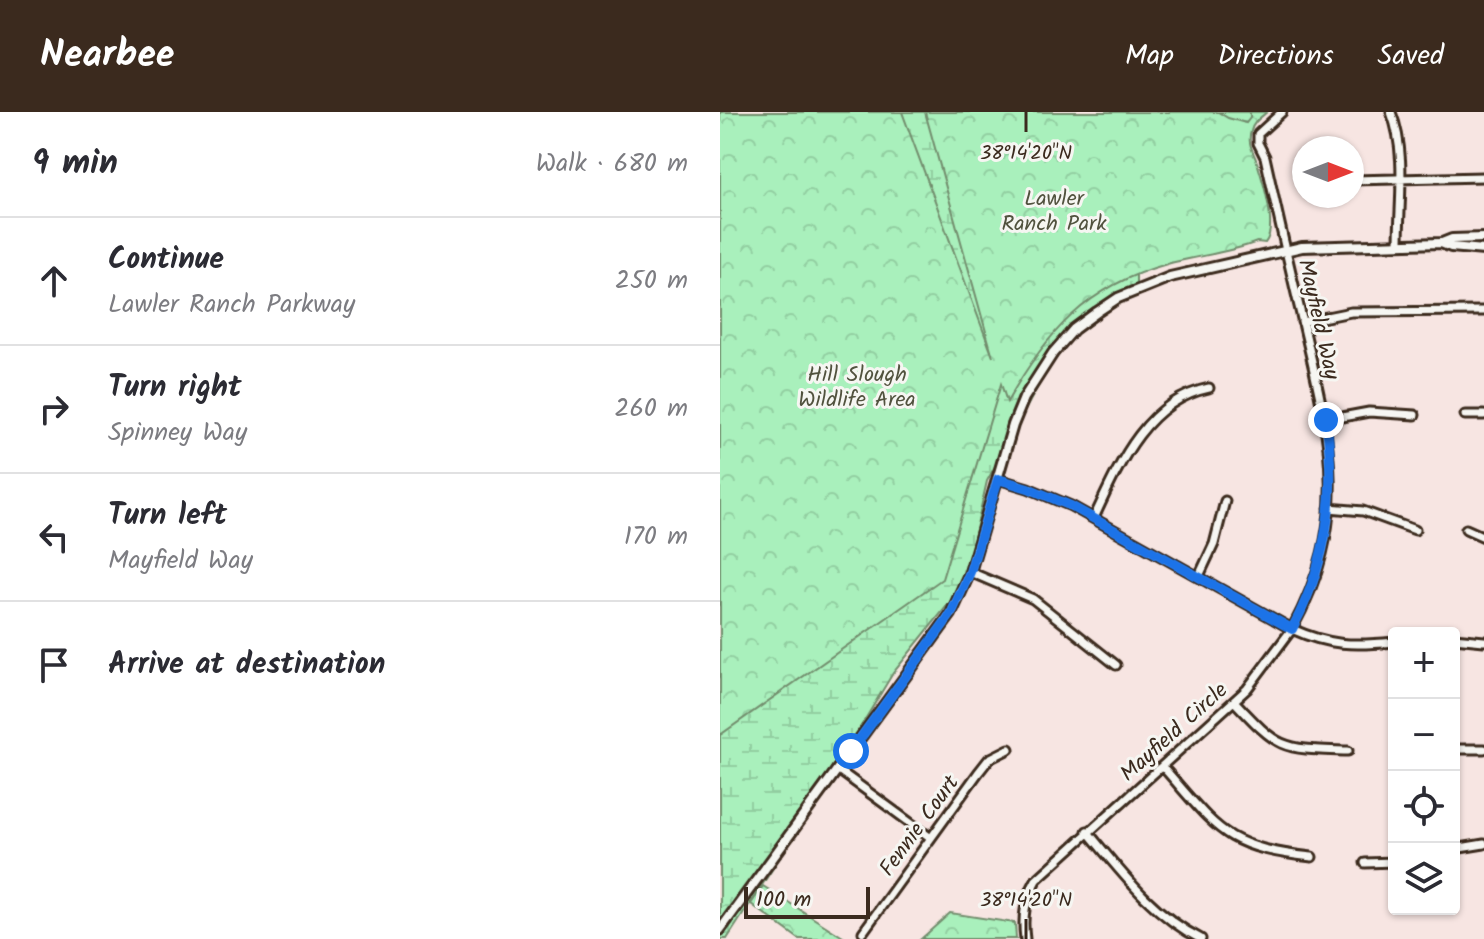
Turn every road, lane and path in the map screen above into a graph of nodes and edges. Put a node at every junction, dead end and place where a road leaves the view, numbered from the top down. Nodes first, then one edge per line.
1 (1282, 112) edge
2 (1391, 112) edge
3 (1484, 177) edge
4 (1400, 179) junction
5 (1364, 180) edge
6 (1484, 238) edge
7 (1441, 243) junction
8 (1399, 244) junction
9 (1484, 250) edge
10 (1286, 251) junction
11 (1484, 311) edge
12 (1302, 322) junction
13 (1209, 388) dead end
14 (1415, 415) dead end
15 (1465, 415) dead end
16 (1484, 415) edge
17 (1326, 420) junction
18 (998, 479) junction
19 (1225, 501) dead end
20 (1329, 508) junction
21 (1094, 518) junction
22 (1466, 529) dead end
23 (1415, 530) dead end
24 (1484, 537) edge
25 (970, 572) junction
26 (1199, 576) junction
27 (1292, 629) junction
28 (1460, 639) edge
29 (1484, 641) edge
30 (1388, 642) edge
31 (1116, 665) dead end
32 (1234, 701) junction
33 (1009, 749) dead end
34 (1460, 749) edge
35 (1484, 749) edge
36 (1348, 751) dead end
37 (1162, 766) junction
38 (837, 769) junction
39 (1087, 831) junction
40 (931, 838) junction
41 (1484, 844) edge
42 (1460, 848) edge
43 (1312, 857) dead end
44 (1388, 862) edge
45 (1365, 863) dead end
46 (720, 930) edge
47 (863, 932) dead end
48 (1025, 939) edge
49 (1201, 939) edge

1 - 10 street, Mayfield Way
2 - 4 street
3 - 4 street
4 - 5 street
4 - 8 street
6 - 7 street
7 - 8 street
7 - 9 street
8 - 10 street
10 - 12 street, Mayfield Way
10 - 18 street
11 - 12 street
12 - 17 street, Mayfield Way
13 - 21 street
14 - 17 street
15 - 16 street
17 - 20 street, Mayfield Way
18 - 21 street
18 - 25 street
19 - 26 street
20 - 23 street
20 - 27 street, Mayfield Way
21 - 26 street
22 - 24 street
25 - 31 street
25 - 38 street
26 - 27 street
27 - 30 street
27 - 32 street, Mayfield Circle
28 - 29 street
32 - 36 street
32 - 37 street, Mayfield Circle
33 - 40 street, Fennie Court
34 - 35 street
37 - 39 street, Mayfield Circle
37 - 43 street
38 - 40 street
38 - 46 street
39 - 48 street, Mayfield Circle
39 - 49 street
40 - 47 street, Fennie Court
41 - 42 street
44 - 45 street

